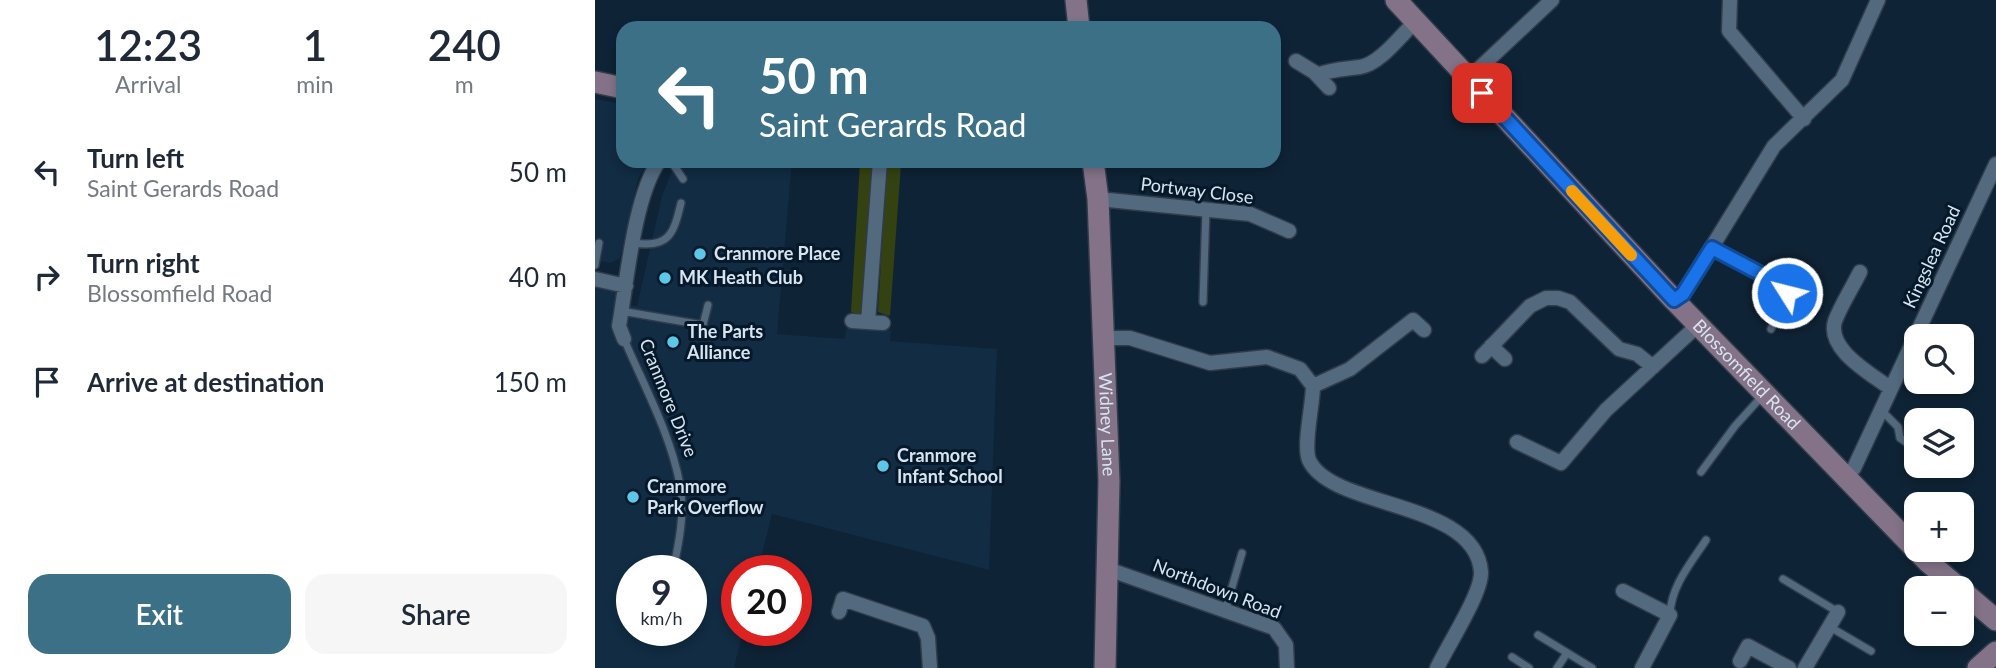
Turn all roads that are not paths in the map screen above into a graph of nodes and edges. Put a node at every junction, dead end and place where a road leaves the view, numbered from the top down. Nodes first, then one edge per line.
1 (1076, 0) edge
2 (1396, 0) edge
3 (1552, 0) edge
4 (1730, 0) edge
5 (1878, 0) edge
6 (1079, 21) edge
7 (1416, 22) junction
8 (1296, 61) dead end
9 (1317, 75) junction
10 (1469, 78) junction
11 (595, 82) edge
12 (616, 86) edge
13 (1329, 88) dead end
14 (1804, 118) junction
15 (1996, 164) edge
16 (654, 168) edge
17 (675, 168) edge
18 (880, 168) edge
19 (683, 179) dead end
20 (1095, 181) edge
21 (681, 203) dead end
22 (1206, 208) junction
23 (1289, 231) dead end
24 (599, 243) dead end
25 (634, 243) junction
26 (1712, 248) junction
27 (595, 265) edge
28 (1860, 272) dead end
29 (595, 279) edge
30 (626, 286) junction
31 (1674, 300) junction
32 (1203, 302) dead end
33 (708, 305) dead end
34 (621, 311) junction
35 (852, 321) dead end
36 (1698, 325) junction
37 (1771, 329) dead end
38 (1424, 330) dead end
39 (1101, 338) junction
40 (624, 339) joint
41 (1505, 359) dead end
42 (1653, 368) junction
43 (1313, 386) junction
44 (1891, 389) junction
45 (1764, 394) junction
46 (1881, 410) junction
47 (1904, 441) edge
48 (1517, 442) dead end
49 (1701, 472) dead end
50 (1846, 478) junction
51 (1706, 540) dead end
52 (1242, 553) dead end
53 (676, 555) edge
54 (1105, 568) junction
55 (1945, 576) edge
56 (1783, 579) dead end
57 (1623, 592) dead end
58 (1974, 601) edge
59 (1225, 611) junction
60 (839, 612) dead end
61 (1838, 612) joint
62 (1670, 615) junction
63 (1996, 621) edge
64 (1829, 627) junction
65 (1538, 635) dead end
66 (1871, 651) dead end
67 (1996, 652) edge
68 (1567, 653) junction
69 (1512, 657) dead end
70 (1739, 665) edge
71 (930, 668) edge
72 (1105, 668) edge
73 (1287, 668) edge
74 (1437, 668) edge
75 (1529, 668) edge
76 (1557, 668) edge
77 (1592, 668) edge
78 (1642, 668) edge
79 (1789, 668) edge
80 (1805, 668) edge
81 (1978, 668) edge

1 - 6 main road
2 - 7 main road, Blossomfield Road
3 - 10 street
4 - 14 street
5 - 14 street
7 - 9 street
7 - 10 main road, Blossomfield Road
8 - 9 street
9 - 13 street
10 - 31 main road, Blossomfield Road
11 - 12 main road
14 - 26 street
15 - 44 street, Kingslea Road
16 - 25 street, Cranmore Drive
17 - 19 lane
18 - 35 street
20 - 22 street, Portway Close
20 - 39 main road, Widney Lane
21 - 25 lane
22 - 23 street, Portway Close
22 - 32 lane
24 - 27 lane
25 - 30 street, Cranmore Drive
26 - 31 street
26 - 37 lane
28 - 44 street
29 - 30 street
30 - 34 street, Cranmore Drive
31 - 36 main road, Blossomfield Road
33 - 34 lane
34 - 40 street, Cranmore Drive
36 - 42 street
36 - 45 main road, Blossomfield Road
38 - 43 street
39 - 43 street
39 - 54 main road, Widney Lane
40 - 53 lane, Cranmore Drive
41 - 42 street
42 - 48 street
43 - 74 street
44 - 46 street, Kingslea Road
45 - 49 lane
45 - 50 main road, Blossomfield Road
46 - 47 lane
46 - 50 street, Kingslea Road
50 - 55 main road, Blossomfield Road
51 - 62 lane
52 - 59 lane
54 - 59 street, Northdown Road
54 - 72 main road, Widney Lane
56 - 61 lane
57 - 62 street
58 - 63 main road, Blossomfield Road
59 - 73 street, Northdown Road
60 - 71 street
61 - 64 street
62 - 78 street
64 - 66 lane
64 - 80 street
65 - 68 lane
67 - 81 main road
68 - 76 lane
68 - 77 lane
69 - 75 lane
70 - 79 street

